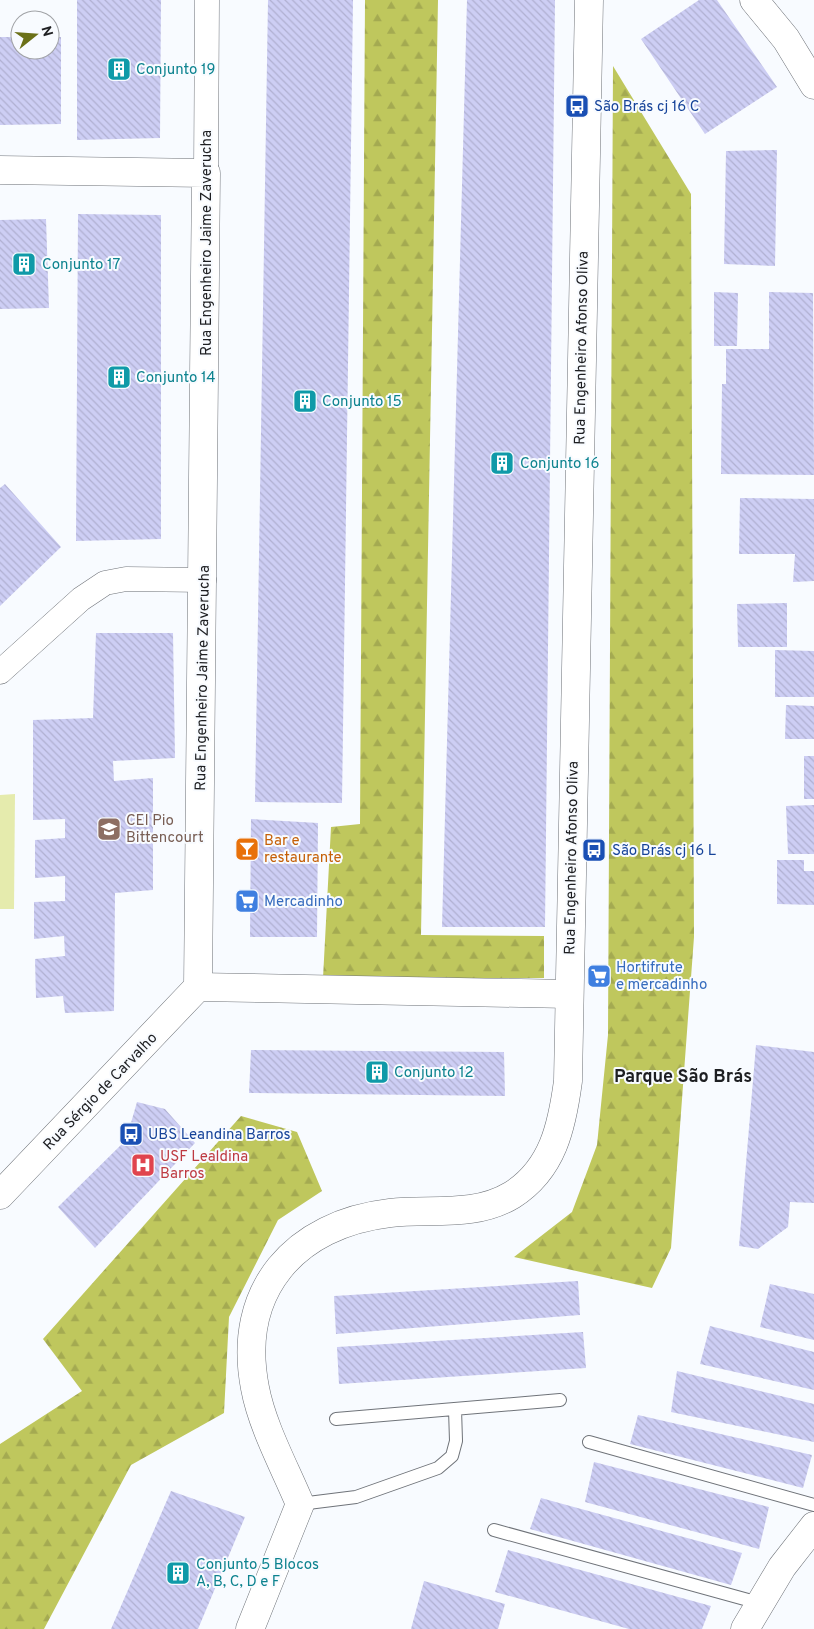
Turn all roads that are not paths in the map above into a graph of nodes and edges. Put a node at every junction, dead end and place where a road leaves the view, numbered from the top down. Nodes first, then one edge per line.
1 (207, 0) edge
2 (589, 0) edge
3 (754, 0) edge
4 (814, 85) edge
5 (0, 170) edge
6 (206, 174) junction
7 (204, 580) junction
8 (0, 672) edge
9 (198, 987) junction
10 (568, 994) junction
11 (0, 1195) edge
12 (560, 1400) dead end
13 (455, 1409) junction
14 (336, 1419) dead end
15 (589, 1442) dead end
16 (300, 1504) junction
17 (814, 1504) edge
18 (814, 1526) edge
19 (494, 1530) dead end
20 (759, 1603) junction
21 (250, 1629) edge
22 (746, 1629) edge

1 - 6 street, Rua Engenheiro Jaime Zaverucha
2 - 10 street, Rua Engenheiro Afonso Oliva
3 - 4 street
5 - 6 street
6 - 7 street, Rua Engenheiro Jaime Zaverucha
7 - 8 street
7 - 9 street, Rua Engenheiro Jaime Zaverucha
9 - 10 street
9 - 11 street, Rua Sérgio de Carvalho
10 - 16 street, Rua Engenheiro Afonso Oliva
12 - 13 lane
13 - 14 lane
13 - 16 lane
15 - 17 lane
16 - 21 street
18 - 20 street
19 - 20 lane
20 - 22 street

